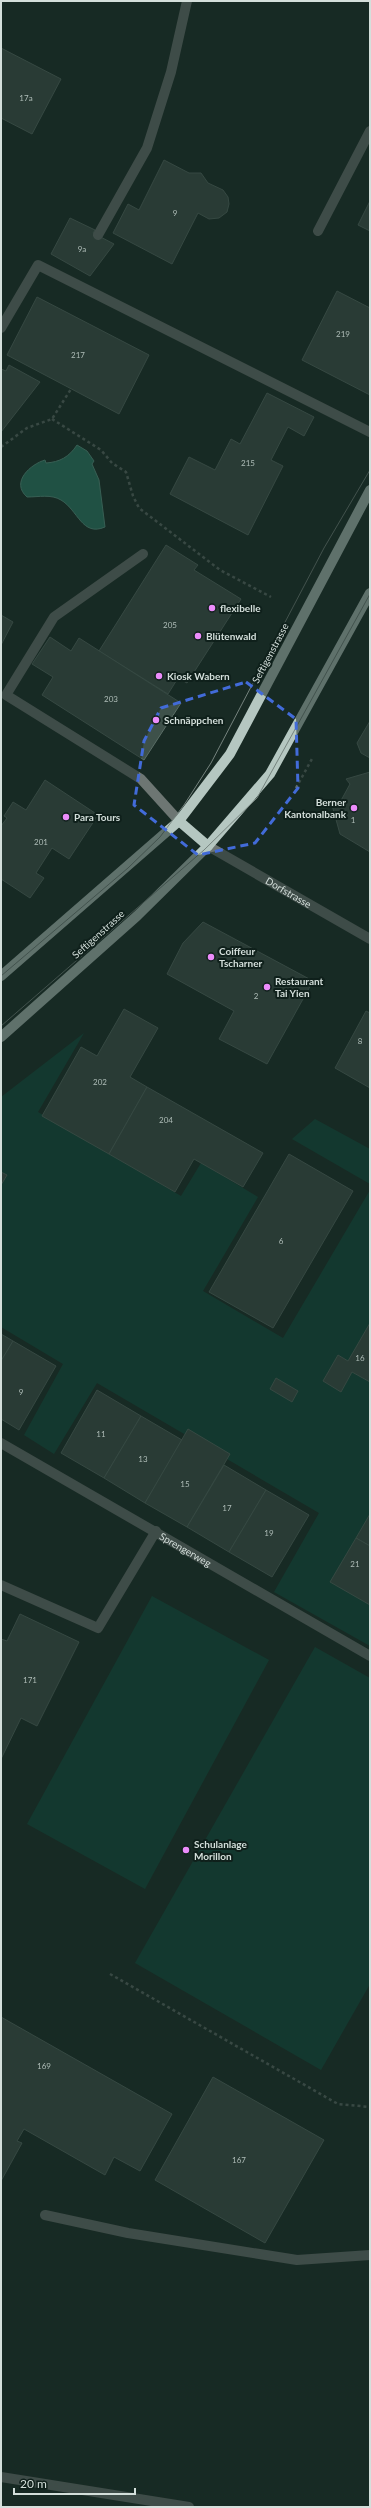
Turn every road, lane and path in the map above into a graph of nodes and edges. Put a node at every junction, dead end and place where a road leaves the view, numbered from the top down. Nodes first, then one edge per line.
1 (187, 1) edge
2 (370, 131) edge
3 (318, 231) dead end
4 (98, 235) dead end
5 (1, 328) edge
6 (72, 389) dead end
7 (52, 419) junction
8 (370, 432) edge
9 (1, 447) edge
10 (370, 490) edge
11 (143, 554) dead end
12 (370, 593) edge
13 (271, 597) dead end
14 (179, 821) junction
15 (208, 846) junction
16 (370, 939) edge
17 (1, 976) edge
18 (1, 1037) edge
19 (1, 1443) edge
20 (156, 1531) junction
21 (1, 1585) edge
22 (370, 1656) edge
23 (110, 1974) dead end
24 (370, 2107) edge
25 (45, 2215) dead end
26 (370, 2256) edge
27 (1, 2477) edge
28 (189, 2507) edge

1 - 4 street
2 - 3 street
5 - 8 street
6 - 7 path
7 - 9 path
7 - 13 path
10 - 14 main road, Seftigenstrasse
11 - 14 street
12 - 15 main road, Seftigenstrasse
14 - 15 main road
14 - 17 main road, Seftigenstrasse
15 - 16 street, Dorfstrasse
15 - 18 main road, Seftigenstrasse
19 - 20 street, Sprengerweg
20 - 21 street
20 - 22 street, Sprengerweg
23 - 24 path
25 - 26 street
27 - 28 street

